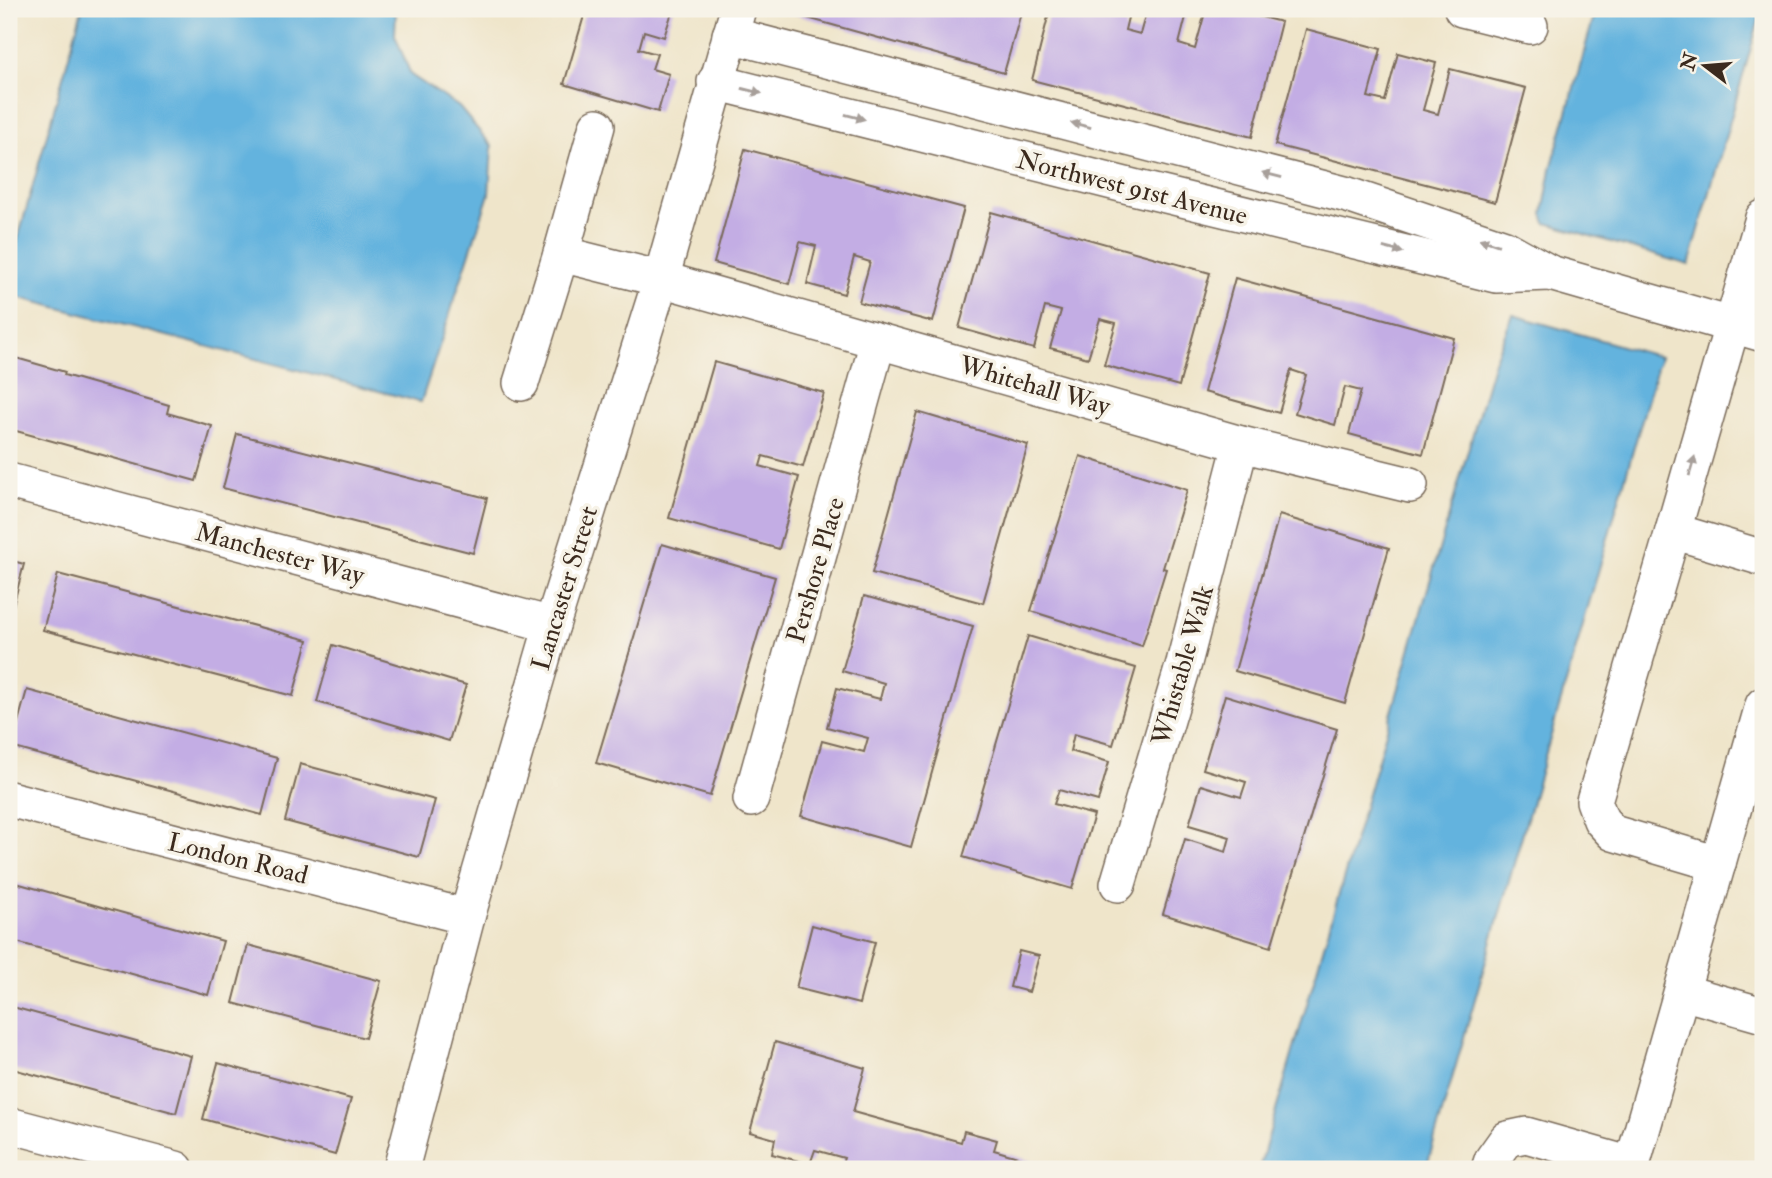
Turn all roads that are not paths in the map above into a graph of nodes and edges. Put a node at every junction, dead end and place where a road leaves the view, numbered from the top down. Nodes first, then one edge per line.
1 (1462, 9) edge
2 (734, 22) edge
3 (1530, 26) dead end
4 (803, 54) junction
5 (715, 82) junction
6 (789, 101) junction
7 (597, 126) dead end
8 (1147, 142) junction
9 (1137, 188) junction
10 (1358, 198) junction
11 (1763, 218) edge
12 (1345, 239) junction
13 (561, 254) junction
14 (1550, 272) junction
15 (661, 279) junction
16 (1748, 329) edge
17 (878, 341) junction
18 (521, 383) dead end
19 (1241, 444) junction
20 (9, 481) edge
21 (1409, 485) dead end
22 (1673, 531) junction
23 (1763, 558) edge
24 (552, 625) junction
25 (1763, 705) edge
26 (9, 799) edge
27 (751, 799) dead end
28 (1718, 864) junction
29 (1118, 884) dead end
30 (467, 917) junction
31 (1682, 992) junction
32 (1763, 1015) edge
33 (9, 1125) edge
34 (1632, 1167) edge
35 (176, 1169) edge
36 (401, 1169) edge
37 (1489, 1169) edge

1 - 3 street
2 - 4 street, Northwest 91st Avenue
2 - 5 street, Lancaster Street
4 - 6 street
8 -> 4 street, Northwest 91st Avenue
5 -> 6 street, Northwest 91st Avenue
5 - 15 street, Lancaster Street
6 -> 9 street, Northwest 91st Avenue
7 - 13 street
8 - 9 street
10 -> 8 street, Northwest 91st Avenue
9 - 12 street, Northwest 91st Avenue
10 - 12 street
14 -> 10 street, Northwest 91st Avenue
11 - 16 street
12 -> 14 street, Northwest 91st Avenue
13 - 15 street, Whitehall Way
13 - 18 street
14 - 16 street, Northwest 91st Avenue
15 - 17 street, Whitehall Way
15 - 24 street, Lancaster Street
22 -> 16 street
17 - 19 street, Whitehall Way
17 - 27 street, Pershore Place
19 - 21 street, Whitehall Way
19 - 29 street, Whistable Walk
20 - 24 street, Manchester Way
22 - 23 street
22 - 28 street
24 - 30 street, Lancaster Street
25 - 28 street
26 - 30 street, London Road
28 - 31 street
30 - 36 street, Lancaster Street
31 - 32 street
31 - 34 street
33 - 35 street
34 - 37 street

